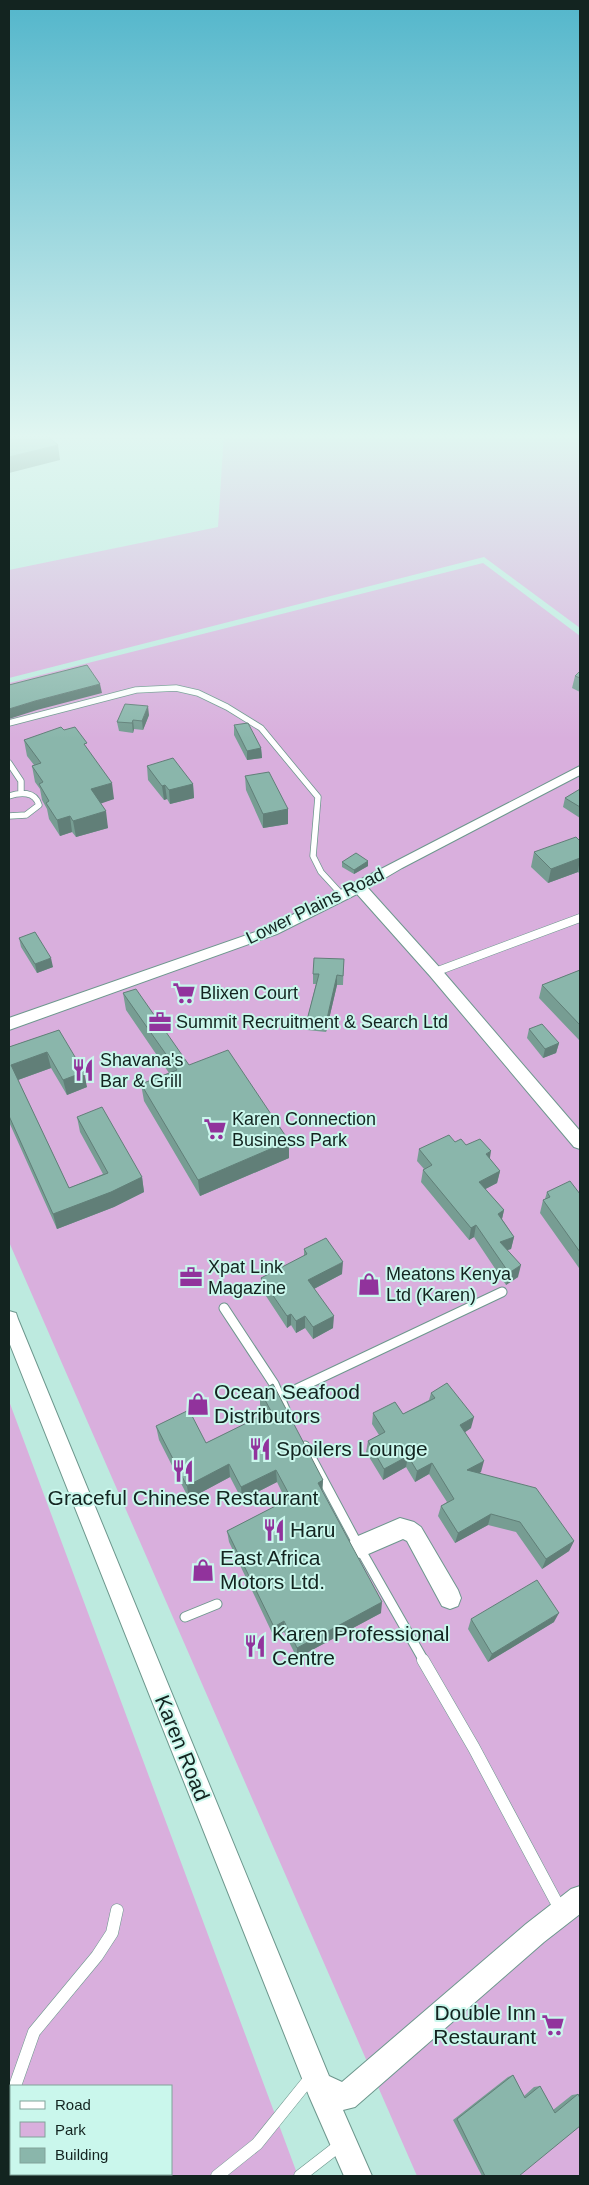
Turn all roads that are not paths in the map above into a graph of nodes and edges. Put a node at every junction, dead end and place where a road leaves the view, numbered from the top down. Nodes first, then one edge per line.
1 (9, 723) edge
2 (9, 763) edge
3 (580, 770) edge
4 (21, 793) junction
5 (9, 796) edge
6 (9, 816) edge
7 (359, 887) junction
8 (343, 896) junction
9 (580, 918) edge
10 (435, 972) junction
11 (10, 1021) edge
12 (580, 1142) edge
13 (502, 1292) dead end
14 (224, 1308) dead end
15 (9, 1319) edge
16 (280, 1397) junction
17 (359, 1548) junction
18 (450, 1598) dead end
19 (216, 1604) dead end
20 (185, 1617) dead end
21 (571, 1905) edge
22 (117, 1910) dead end
23 (316, 2079) junction
24 (15, 2085) edge
25 (343, 2142) junction
26 (217, 2176) edge
27 (300, 2176) edge
28 (358, 2176) edge

1 - 8 lane
2 - 4 lane
3 - 7 street, Lower Plains Road
4 - 5 lane
4 - 6 lane
7 - 8 street, Lower Plains Road
7 - 10 street
8 - 11 street, Lower Plains Road
9 - 10 lane
10 - 12 street
13 - 16 lane
14 - 16 lane
15 - 23 street, Karen Road
16 - 17 lane
17 - 18 street
17 - 21 lane
19 - 20 lane
21 - 23 street
22 - 24 lane
23 - 25 street, Karen Road
23 - 26 lane
25 - 27 lane
25 - 28 street, Karen Road

